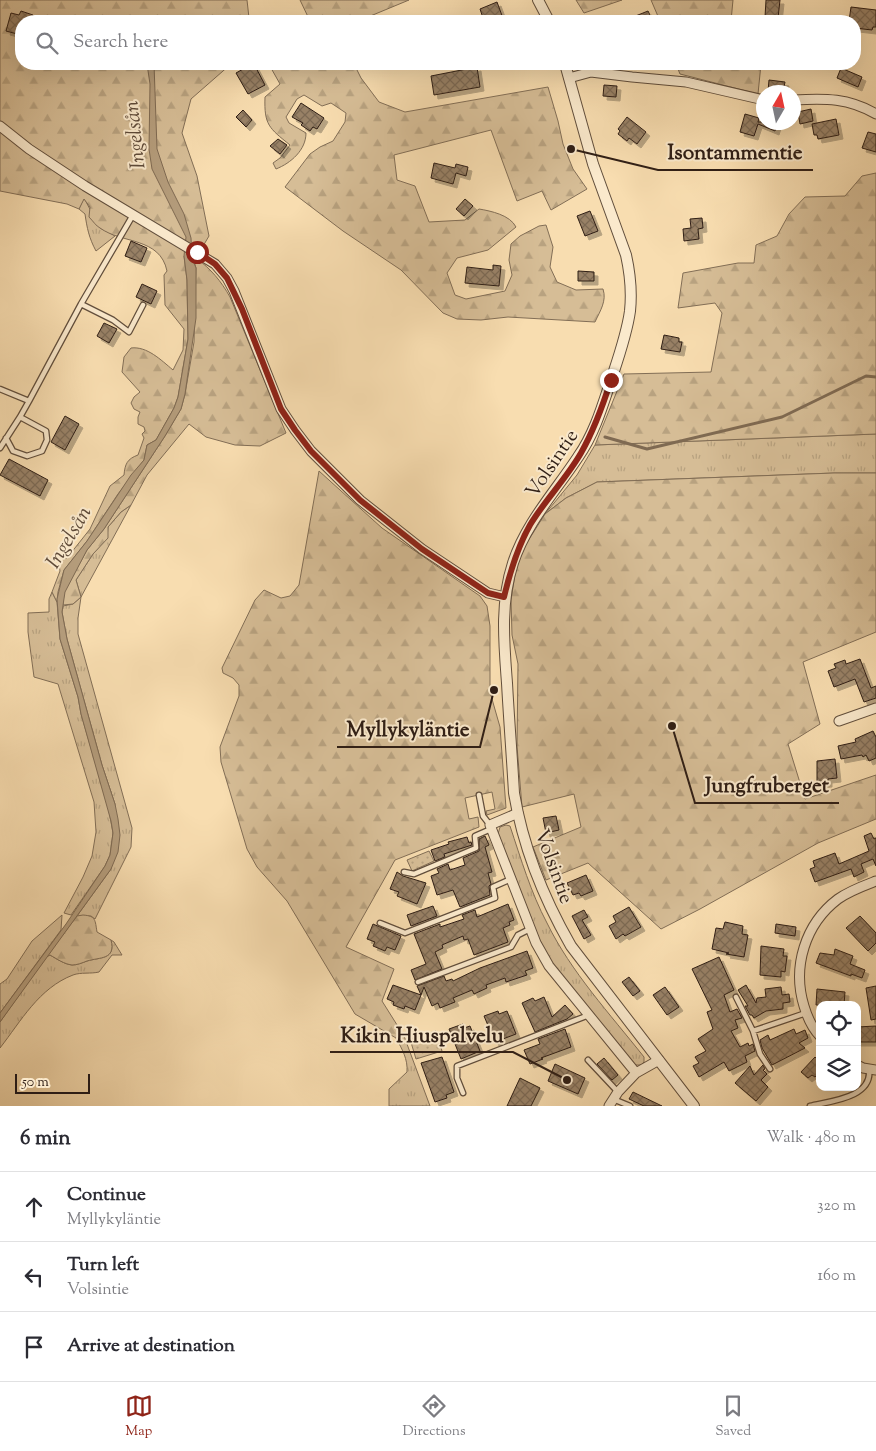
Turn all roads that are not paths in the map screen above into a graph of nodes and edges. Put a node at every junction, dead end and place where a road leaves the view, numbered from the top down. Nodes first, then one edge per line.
1 (538, 0) edge
2 (546, 15) edge
3 (567, 70) edge
4 (569, 78) junction
5 (756, 98) edge
6 (801, 100) edge
7 (876, 114) edge
8 (0, 126) edge
9 (133, 215) junction
10 (81, 304) junction
11 (143, 305) dead end
12 (0, 389) edge
13 (29, 401) junction
14 (20, 417) junction
15 (6, 438) junction
16 (0, 448) edge
17 (504, 597) junction
18 (876, 708) edge
19 (839, 721) dead end
20 (479, 795) dead end
21 (518, 813) junction
22 (490, 827) junction
23 (404, 872) dead end
24 (511, 880) junction
25 (876, 881) edge
26 (380, 923) dead end
27 (531, 929) junction
28 (418, 982) dead end
29 (736, 997) dead end
30 (806, 1013) junction
31 (589, 1015) junction
32 (816, 1029) edge
33 (753, 1031) junction
34 (588, 1060) dead end
35 (659, 1060) junction
36 (770, 1069) dead end
37 (872, 1070) edge
38 (636, 1073) junction
39 (463, 1093) dead end
40 (614, 1099) edge
41 (630, 1106) edge
42 (694, 1106) edge
43 (810, 1106) edge

1 - 2 street
3 - 4 street, Volsintie
4 - 5 street
4 - 17 street, Volsintie
6 - 7 street
8 - 9 street
9 - 10 lane
9 - 17 street
10 - 11 lane
10 - 13 lane
12 - 13 lane
13 - 14 lane
14 - 15 lane
14 - 15 lane
15 - 16 lane
17 - 21 street, Volsintie
18 - 19 street
20 - 22 lane
21 - 22 street
21 - 35 street, Volsintie
22 - 23 lane
22 - 24 street
24 - 26 lane
24 - 27 street
25 - 30 street
27 - 28 lane
27 - 31 street
29 - 33 lane
30 - 32 street
30 - 33 lane
31 - 38 street
31 - 39 lane
33 - 36 lane
34 - 40 lane
35 - 38 street
35 - 42 street, Volsintie
37 - 43 lane
38 - 40 street
40 - 41 lane

